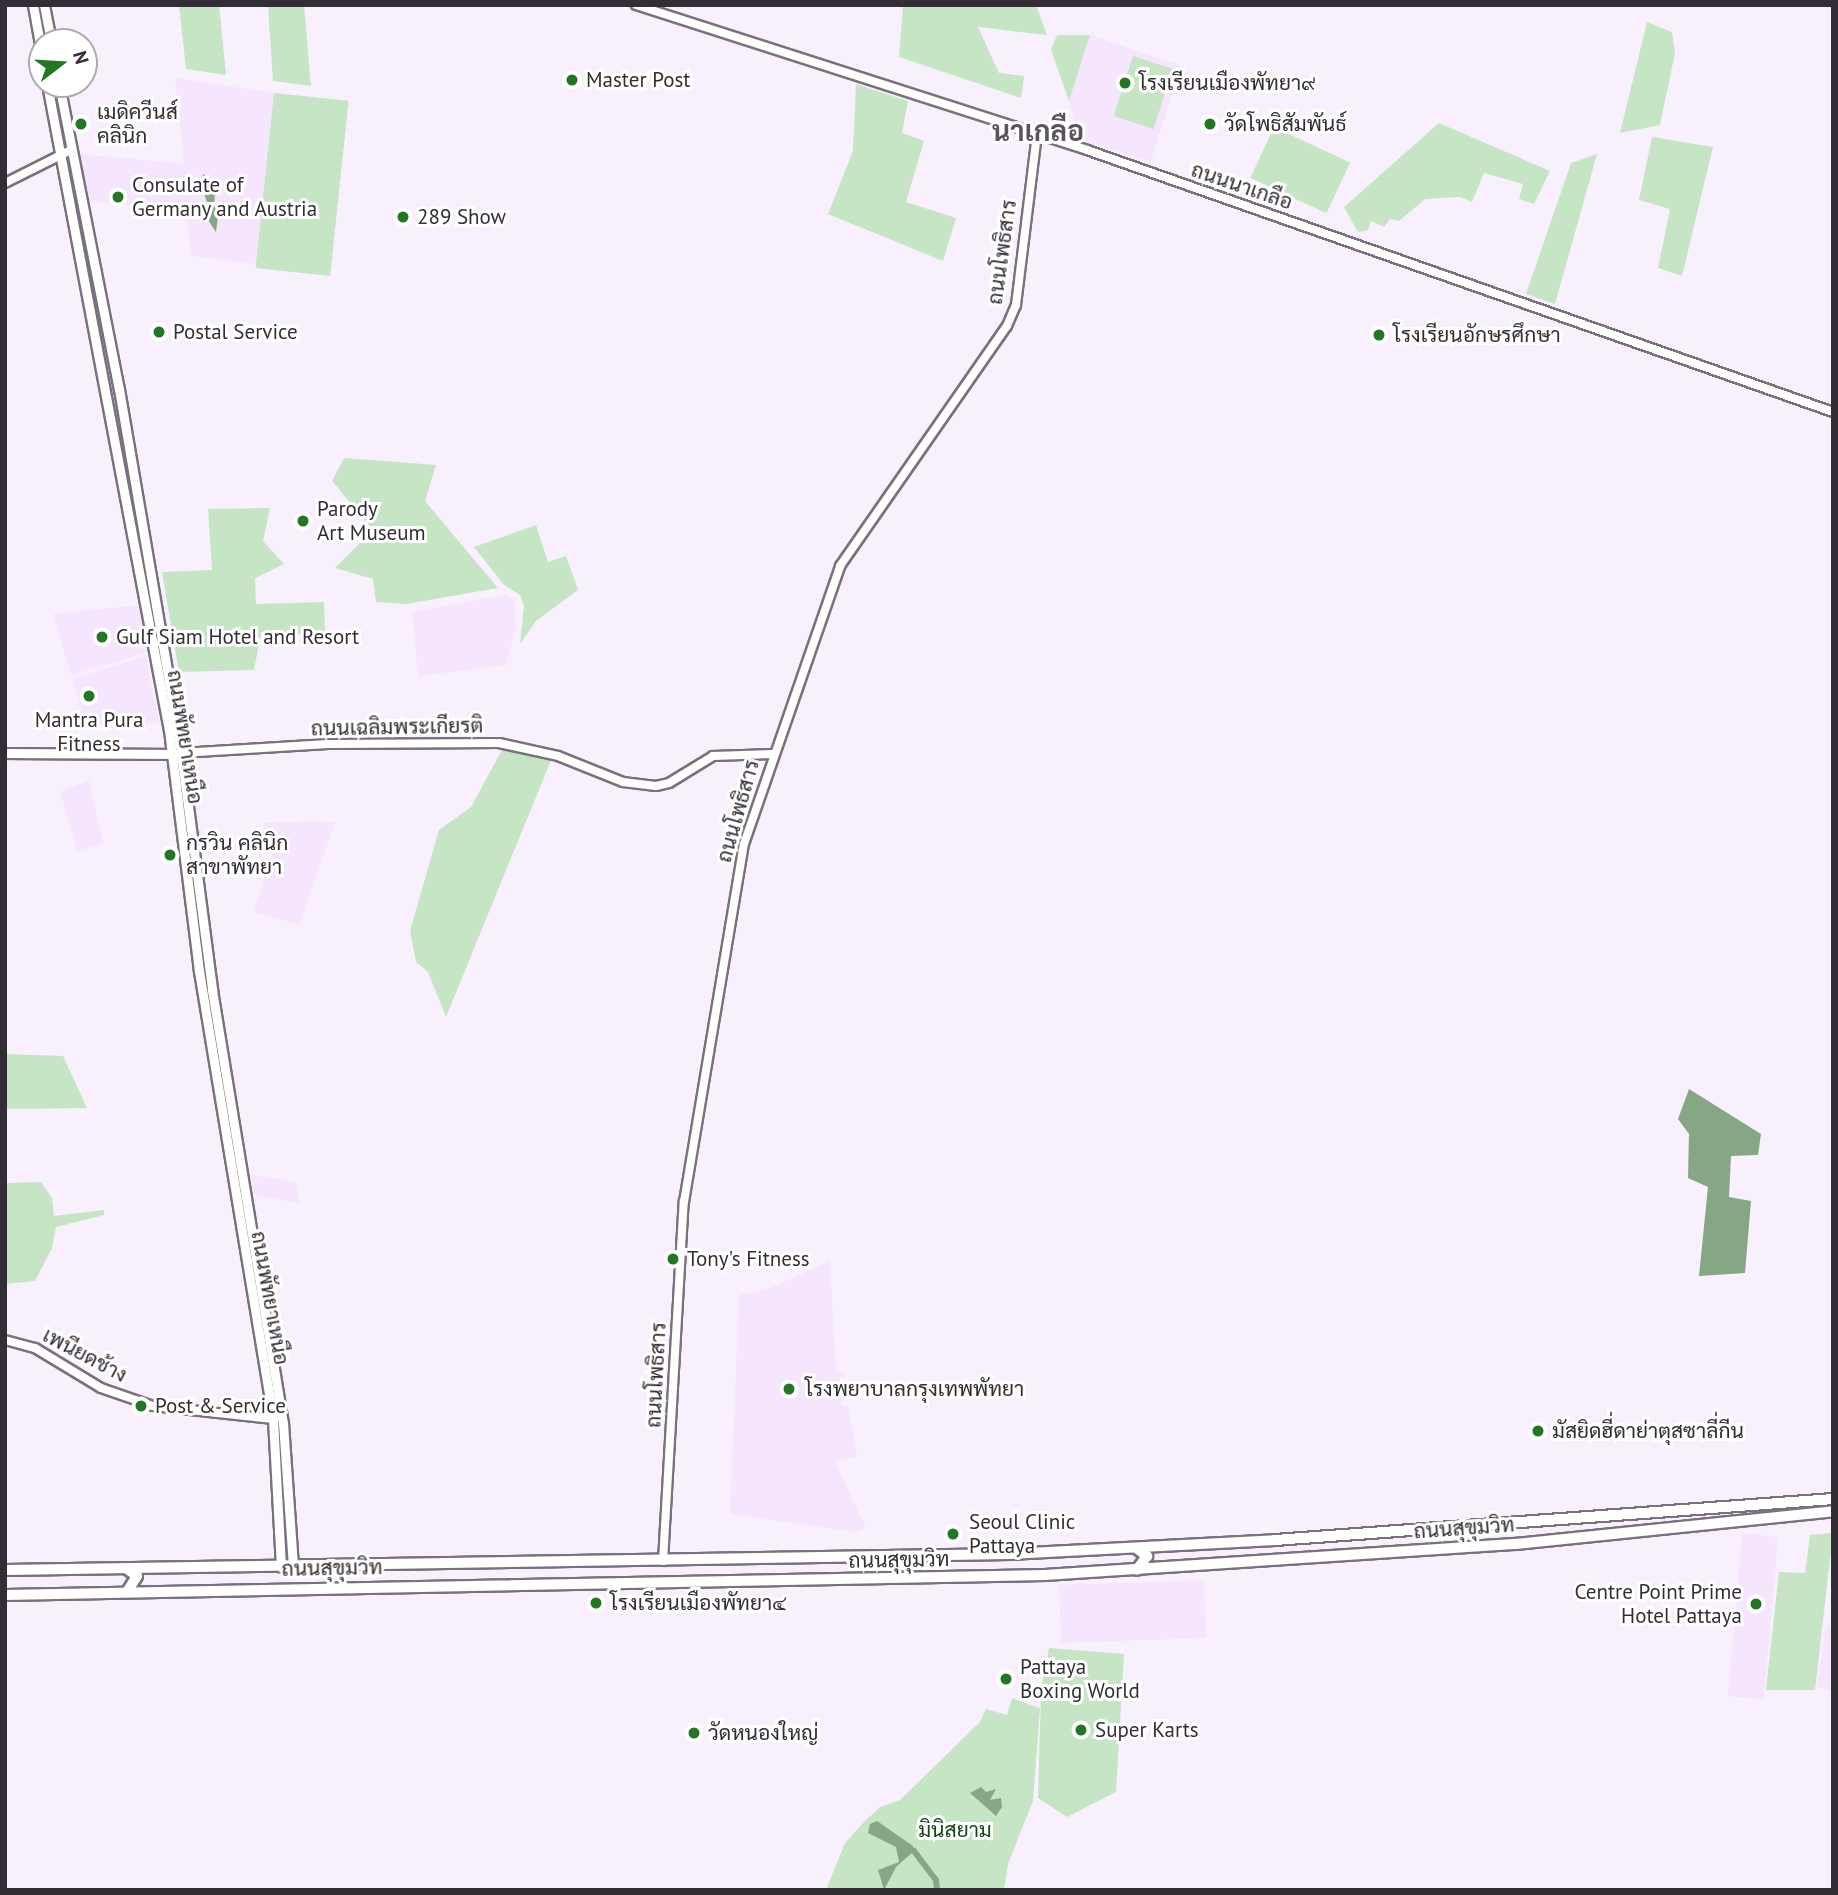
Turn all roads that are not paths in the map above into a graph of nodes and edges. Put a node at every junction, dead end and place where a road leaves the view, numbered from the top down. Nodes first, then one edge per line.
1 (33, 5) edge
2 (44, 5) edge
3 (636, 5) edge
4 (37, 28) edge
5 (48, 28) edge
6 (50, 98) edge
7 (62, 98) edge
8 (57, 134) junction
9 (1037, 134) junction
10 (71, 150) junction
11 (61, 155) junction
12 (25, 173) junction
13 (5, 183) edge
14 (1833, 412) edge
15 (5, 753) edge
16 (177, 754) junction
17 (773, 754) junction
18 (5, 1340) edge
19 (273, 1419) junction
20 (1833, 1499) edge
21 (1724, 1504) junction
22 (1833, 1511) edge
23 (1724, 1524) junction
24 (1166, 1546) junction
25 (1136, 1548) junction
26 (663, 1561) junction
27 (443, 1564) junction
28 (287, 1567) junction
29 (1167, 1568) junction
30 (127, 1569) junction
31 (5, 1570) edge
32 (1136, 1570) junction
33 (444, 1586) junction
34 (282, 1588) junction
35 (294, 1589) junction
36 (127, 1592) junction
37 (43, 1594) junction
38 (5, 1595) edge
39 (5, 1602) edge

1 - 4 main road
2 - 5 main road
3 - 9 street, ถนนนาเกลือ
6 - 8 main road, ถนนพัทยาเหนือ
7 - 10 main road, ถนนพัทยาเหนือ
8 - 11 main road, ถนนพัทยาเหนือ
8 - 12 street
9 - 14 street, ถนนนาเกลือ
9 - 17 street, ถนนโพธิสาร
10 - 11 street
10 - 16 main road, ถนนพัทยาเหนือ
11 - 12 street
11 - 16 main road, ถนนพัทยาเหนือ
12 - 13 street
15 - 16 main road, ถนนเฉลิมพระเกียรติ
16 - 17 street, ถนนเฉลิมพระเกียรติ
16 - 19 main road, ถนนพัทยาเหนือ
16 - 28 main road, ถนนพัทยาเหนือ
17 - 26 street, ถนนโพธิสาร
18 - 19 street, เพนียดช้าง
19 - 28 main road, ถนนพัทยาเหนือ
20 - 21 highway, ถนนสุขุมวิท
21 - 23 highway
21 - 24 highway, ถนนสุขุมวิท
22 - 23 highway, ถนนสุขุมวิท
23 - 29 highway, ถนนสุขุมวิท
24 - 25 highway, ถนนสุขุมวิท
24 - 29 highway
25 - 26 highway, ถนนสุขุมวิท
25 - 32 highway
26 - 27 highway, ถนนสุขุมวิท
27 - 28 highway, ถนนสุขุมวิท
27 - 33 highway
28 - 30 highway, ถนนสุขุมวิท
28 - 34 highway
28 - 35 highway
29 - 32 highway, ถนนสุขุมวิท
30 - 31 highway, ถนนสุขุมวิท
30 - 36 highway
32 - 33 highway, ถนนสุขุมวิท
33 - 35 highway, ถนนสุขุมวิท
34 - 35 highway, ถนนสุขุมวิท
34 - 36 highway, ถนนสุขุมวิท
36 - 37 highway, ถนนสุขุมวิท
37 - 38 highway, ถนนสุขุมวิท
37 - 39 highway

